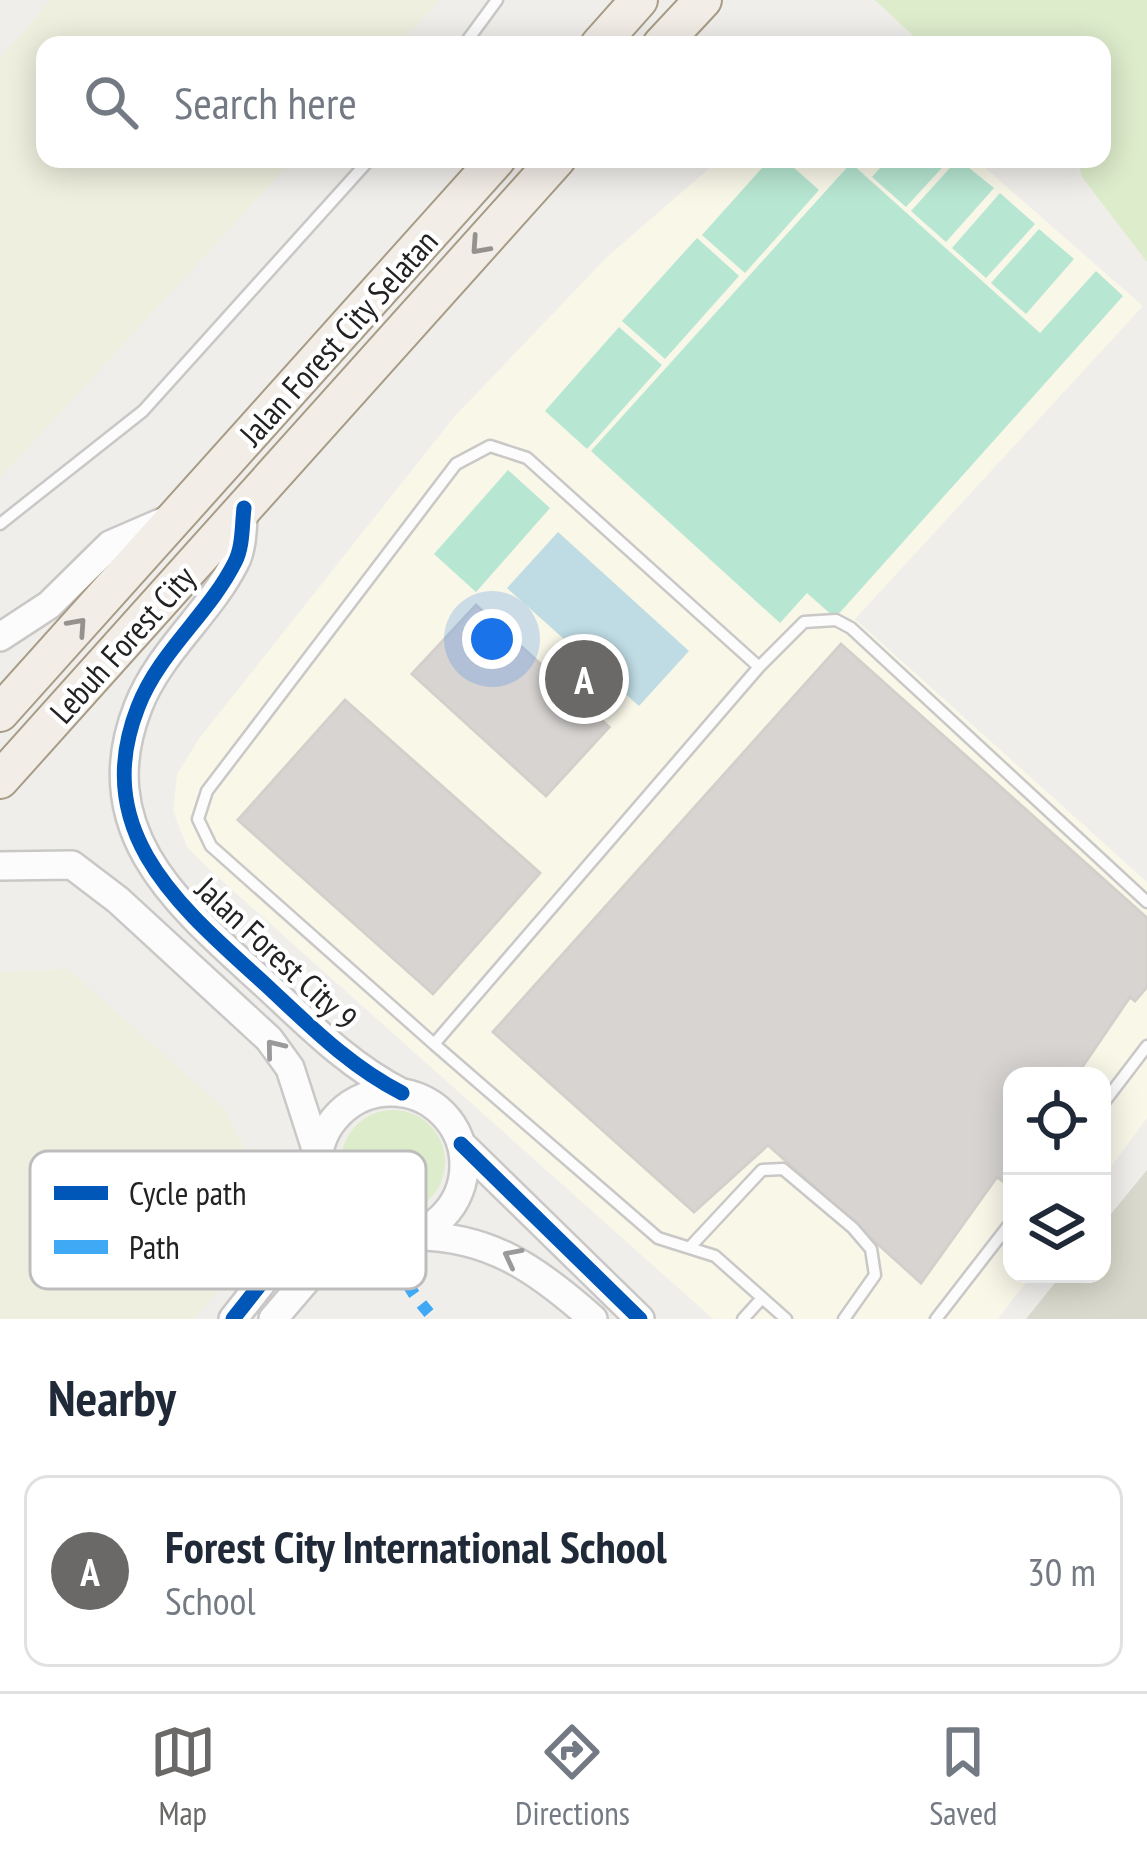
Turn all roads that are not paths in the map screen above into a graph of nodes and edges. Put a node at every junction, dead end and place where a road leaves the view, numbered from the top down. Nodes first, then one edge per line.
1 (497, 0) edge
2 (639, 0) edge
3 (703, 0) edge
4 (471, 36) edge
5 (606, 36) edge
6 (669, 36) edge
7 (362, 168) edge
8 (489, 168) edge
9 (549, 168) edge
10 (244, 508) junction
11 (178, 515) junction
12 (0, 524) edge
13 (0, 637) edge
14 (759, 667) junction
15 (0, 713) edge
16 (0, 780) edge
17 (0, 866) edge
18 (1147, 902) edge
19 (434, 1044) junction
20 (1147, 1046) edge
21 (402, 1093) junction
22 (1111, 1093) edge
23 (461, 1144) junction
24 (314, 1151) edge
25 (322, 1151) edge
26 (426, 1228) edge
27 (1003, 1233) edge
28 (426, 1236) edge
29 (691, 1246) junction
30 (257, 1289) edge
31 (298, 1289) edge
32 (762, 1298) junction
33 (233, 1319) edge
34 (272, 1319) edge
35 (593, 1319) edge
36 (640, 1319) edge
37 (743, 1319) edge
38 (786, 1319) edge
39 (844, 1319) edge
40 (936, 1319) edge

1 - 4 lane
2 - 5 main road
3 - 6 main road
7 - 12 lane
8 - 11 main road, Jalan Forest City Selatan
9 -> 10 main road, Jalan Forest City Selatan
10 - 16 main road, Lebuh Forest City
10 - 21 street, Jalan Forest City 9
11 - 13 street
15 -> 11 main road, Lebuh Forest City
14 - 18 lane
14 - 19 lane
14 - 19 lane
24 -> 17 street, Jalan Forest City 9
19 - 29 lane
20 - 22 lane
21 - 23 street, Jalan Forest City 9
21 - 25 street
23 - 26 street
23 - 36 street, Jalan Forest City 9
27 - 40 lane
35 -> 28 street
29 - 32 lane
29 - 39 lane
30 - 33 street
31 - 34 street
32 - 37 lane
32 - 38 lane

